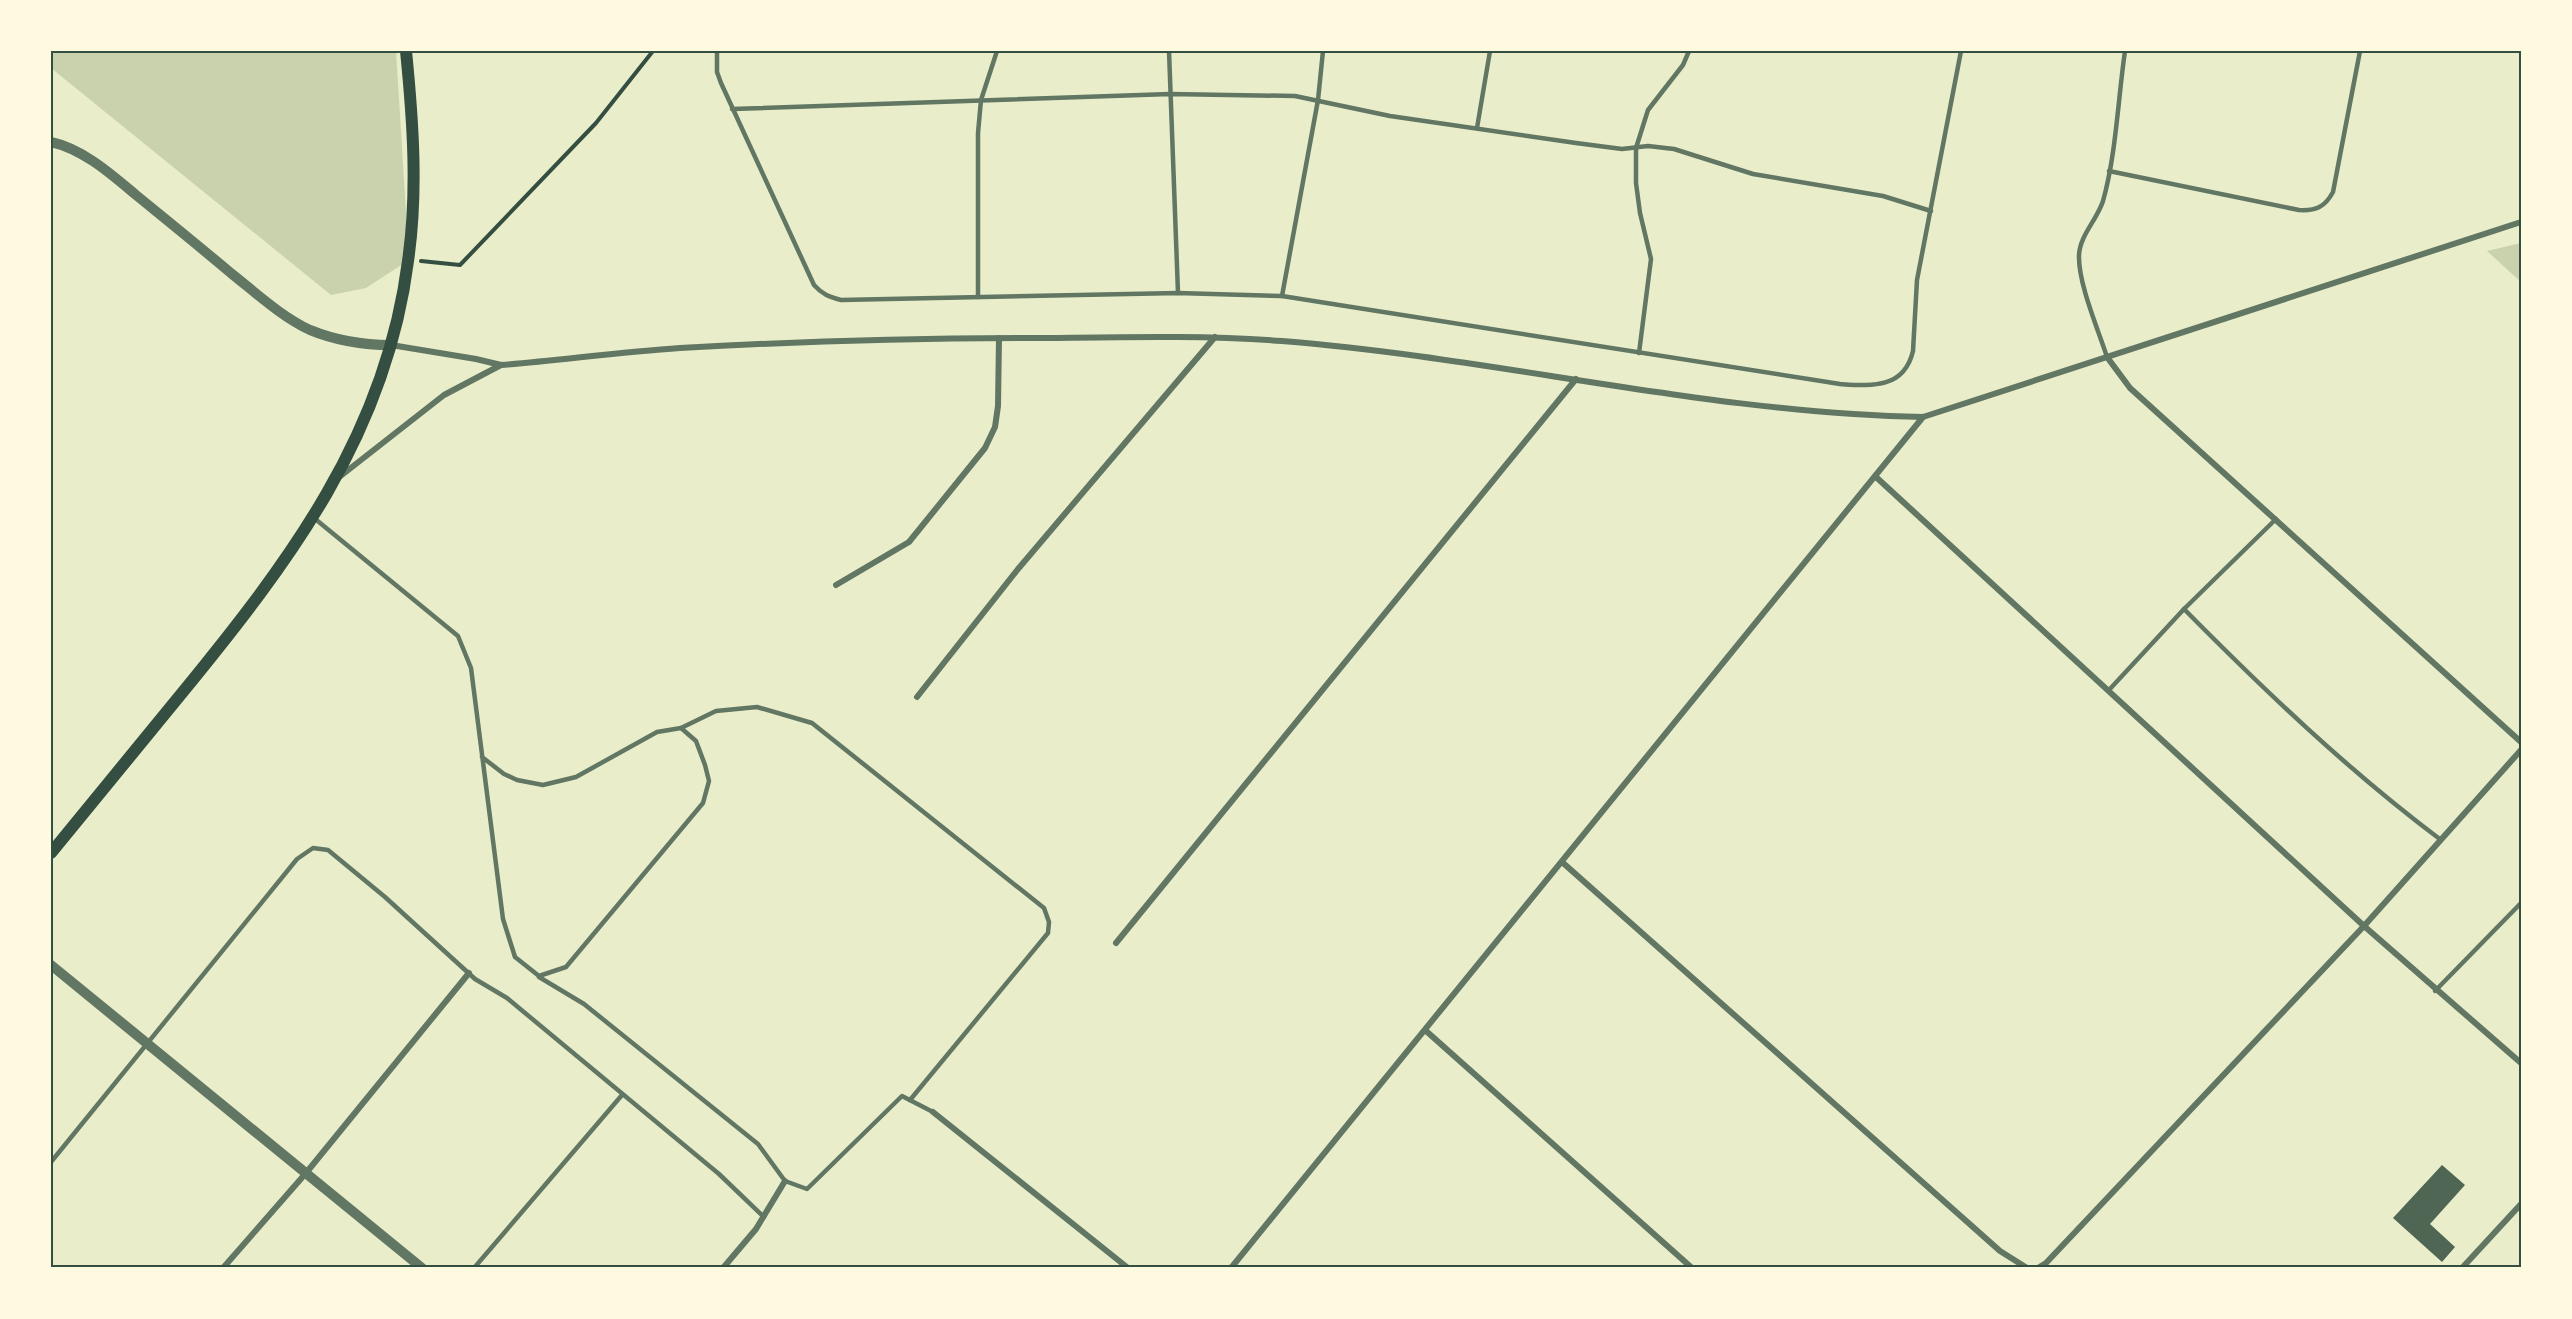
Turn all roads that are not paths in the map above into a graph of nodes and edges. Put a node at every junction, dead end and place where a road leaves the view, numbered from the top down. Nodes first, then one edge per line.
1 (406, 51) edge
2 (717, 51) edge
3 (997, 51) edge
4 (1169, 51) edge
5 (1323, 51) edge
6 (1490, 51) edge
7 (1689, 51) edge
8 (1961, 51) edge
9 (2124, 51) edge
10 (2360, 51) edge
11 (1170, 94) junction
12 (981, 100) junction
13 (1318, 100) junction
14 (732, 109) junction
15 (1477, 128) junction
16 (51, 142) edge
17 (1636, 148) junction
18 (2109, 171) junction
19 (1930, 211) junction
20 (2521, 222) edge
21 (1178, 293) junction
22 (1282, 296) junction
23 (978, 297) junction
24 (1215, 337) junction
25 (999, 338) junction
26 (391, 345) junction
27 (1639, 353) junction
28 (2107, 357) junction
29 (501, 365) junction
30 (1576, 379) junction
31 (1923, 417) junction
32 (1876, 477) junction
33 (336, 480) junction
34 (314, 518) junction
35 (2276, 519) junction
36 (836, 585) dead end
37 (2184, 609) junction
38 (2109, 690) junction
39 (917, 697) dead end
40 (681, 728) junction
41 (2521, 742) edge
42 (2521, 750) edge
43 (482, 757) junction
44 (2441, 840) junction
45 (51, 853) edge
46 (1563, 862) junction
47 (2520, 907) edge
48 (2364, 926) junction
49 (1116, 943) dead end
50 (51, 964) edge
51 (469, 973) junction
52 (539, 976) junction
53 (2435, 991) junction
54 (1425, 1030) junction
55 (148, 1043) junction
56 (2521, 1063) edge
57 (622, 1095) junction
58 (910, 1100) junction
59 (933, 1112) joint
60 (51, 1162) edge
61 (306, 1173) junction
62 (785, 1181) junction
63 (2521, 1204) edge
64 (764, 1216) junction
65 (223, 1268) edge
66 (422, 1268) edge
67 (474, 1268) edge
68 (723, 1268) edge
69 (1128, 1268) edge
70 (1231, 1268) edge
71 (1692, 1268) edge
72 (2027, 1268) edge
73 (2038, 1268) edge
74 (2462, 1268) edge

1 - 26 main road
2 - 14 lane
3 - 12 lane
4 - 11 lane
5 - 13 lane
6 - 15 lane
7 - 17 lane
8 - 19 lane
9 - 18 lane
10 - 18 lane
11 - 12 lane
11 - 13 lane
11 - 21 lane
12 - 14 lane
12 - 23 lane
13 - 15 lane
13 - 22 lane
14 - 23 lane
15 - 17 lane
16 - 26 street
17 - 19 lane
17 - 27 lane
18 - 28 lane
19 - 27 lane
20 - 28 street
21 - 22 lane
21 - 23 lane
22 - 27 lane
24 - 25 street
24 - 30 street
24 - 39 street
25 - 29 street
25 - 36 street
26 - 29 street
26 - 33 main road
28 - 31 street
28 - 35 street
29 - 33 street
30 - 31 street
30 - 49 street
31 - 32 street
32 - 38 street
32 - 46 street
33 - 34 main road
34 - 43 lane
34 - 45 main road
35 - 37 lane
35 - 41 street
37 - 38 lane
37 - 44 lane
38 - 48 street
40 - 43 lane
40 - 52 lane
40 - 58 lane
42 - 44 street
43 - 52 lane
44 - 48 street
46 - 54 street
46 - 72 street
47 - 53 lane
48 - 53 street
48 - 73 street
50 - 55 street
51 - 55 lane
51 - 57 lane
51 - 61 street
52 - 62 lane
53 - 56 street
54 - 70 street
54 - 71 street
55 - 60 lane
55 - 61 street
57 - 64 lane
57 - 67 lane
58 - 59 lane
58 - 62 lane
59 - 69 street
61 - 65 street
61 - 66 street
62 - 64 street
63 - 74 street
64 - 68 street

